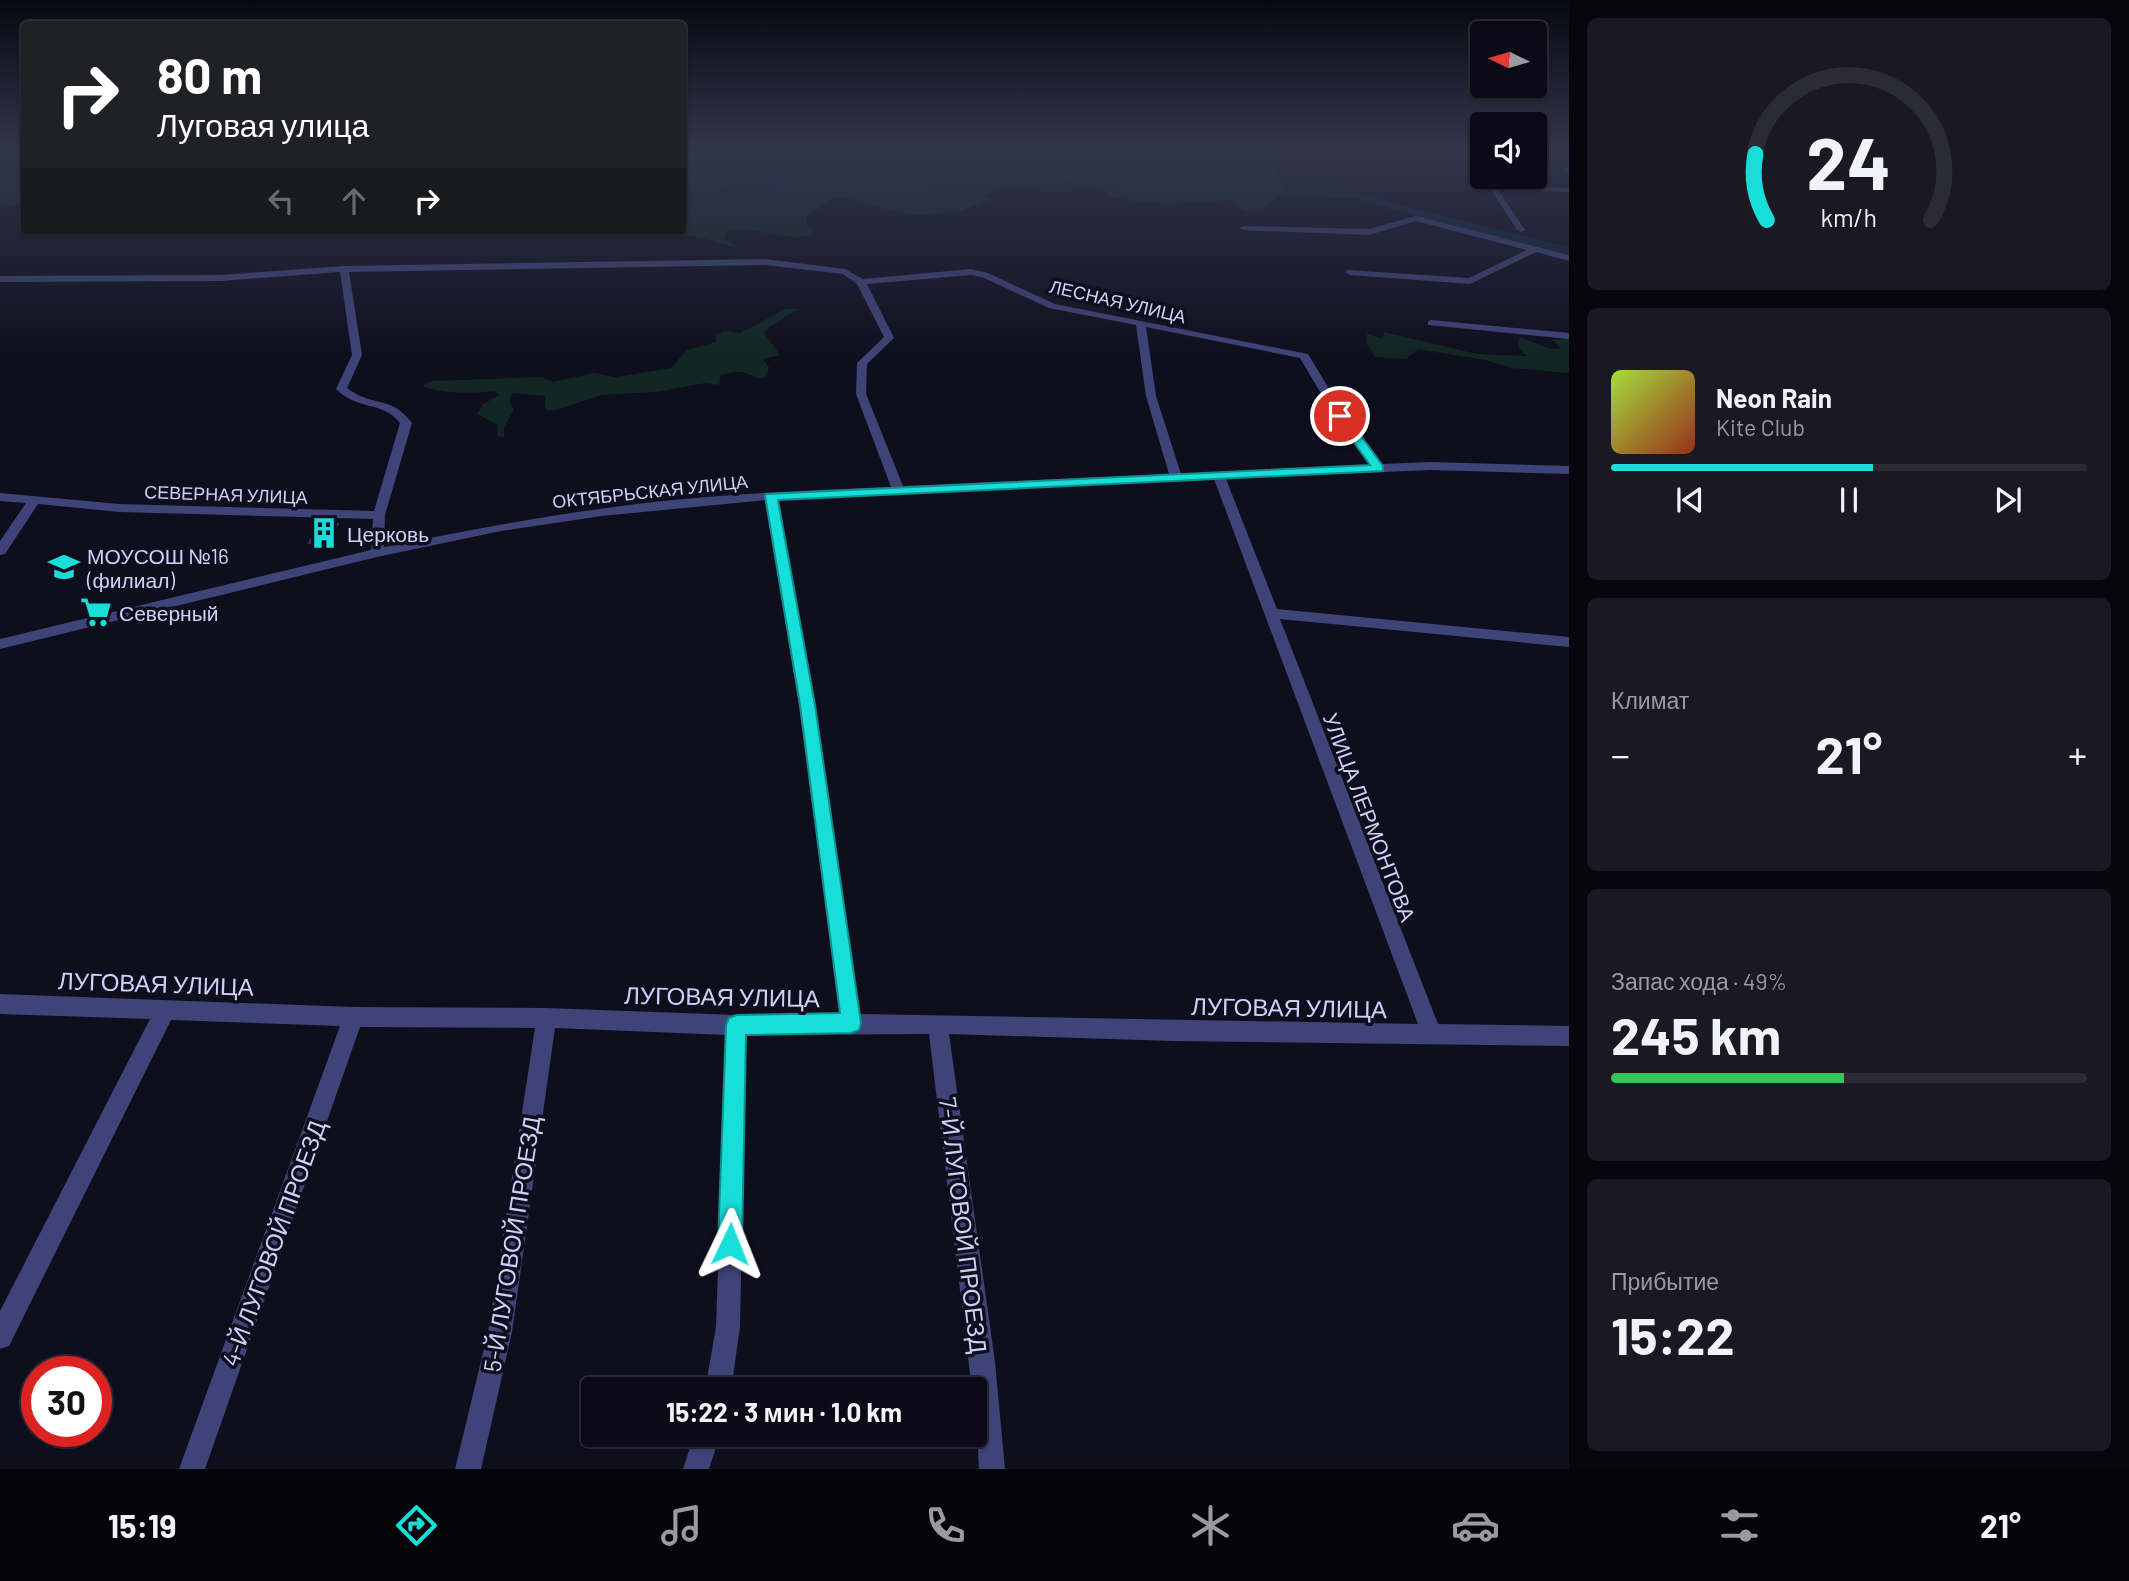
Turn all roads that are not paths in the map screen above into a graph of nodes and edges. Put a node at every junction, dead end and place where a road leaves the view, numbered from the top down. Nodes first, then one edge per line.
1 (1414, 220) edge
2 (1418, 220) edge
3 (1514, 220) edge
4 (1243, 228) dead end
5 (1521, 230) dead end
6 (1535, 249) junction
7 (1569, 258) edge
8 (344, 269) junction
9 (1350, 272) dead end
10 (5, 280) edge
11 (861, 282) junction
12 (0, 286) edge
13 (1140, 323) junction
14 (1431, 323) dead end
15 (1569, 335) edge
16 (1379, 468) junction
17 (1569, 470) edge
18 (1219, 475) junction
19 (1176, 477) junction
20 (898, 490) junction
21 (771, 496) junction
22 (0, 497) edge
23 (34, 499) junction
24 (379, 515) junction
25 (0, 551) edge
26 (377, 553) junction
27 (1270, 613) junction
28 (1569, 642) edge
29 (0, 643) edge
30 (0, 1004) edge
31 (165, 1011) junction
32 (353, 1017) junction
33 (546, 1018) junction
34 (851, 1023) junction
35 (937, 1024) junction
36 (736, 1025) junction
37 (1432, 1035) junction
38 (1569, 1036) edge
39 (0, 1337) edge
40 (720, 1377) edge
41 (703, 1447) edge
42 (192, 1469) edge
43 (468, 1469) edge
44 (696, 1469) edge
45 (992, 1469) edge

1 - 4 street
2 - 6 street
3 - 5 street
6 - 7 street
6 - 9 street
8 - 10 street, ЛЕСНАЯ УЛИЦА
8 - 11 street, ЛЕСНАЯ УЛИЦА
8 - 24 street
10 - 12 street
11 - 13 street, ЛЕСНАЯ УЛИЦА
11 - 20 street
13 - 16 street, ЛЕСНАЯ УЛИЦА
13 - 19 street
14 - 15 street
16 - 17 street, ОКТЯБРЬСКАЯ УЛИЦА
16 - 18 street, ОКТЯБРЬСКАЯ УЛИЦА
18 - 19 street, ОКТЯБРЬСКАЯ УЛИЦА
18 - 27 street, УЛИЦА ЛЕРМОНТОВА
19 - 20 street, ОКТЯБРЬСКАЯ УЛИЦА
20 - 21 street, ОКТЯБРЬСКАЯ УЛИЦА
21 - 26 street, ОКТЯБРЬСКАЯ УЛИЦА
21 - 34 street
22 - 23 street, СЕВЕРНАЯ УЛИЦА
23 - 24 street, СЕВЕРНАЯ УЛИЦА
23 - 25 street
24 - 26 street
26 - 29 street, ОКТЯБРЬСКАЯ УЛИЦА
27 - 28 street
27 - 37 street, УЛИЦА ЛЕРМОНТОВА
30 - 31 street, ЛУГОВАЯ УЛИЦА
31 - 32 street, ЛУГОВАЯ УЛИЦА
31 - 39 street
32 - 33 street, ЛУГОВАЯ УЛИЦА
32 - 42 street, 4-Й ЛУГОВОЙ ПРОЕЗД
33 - 36 street, ЛУГОВАЯ УЛИЦА
33 - 43 street, 5-Й ЛУГОВОЙ ПРОЕЗД
34 - 35 street, ЛУГОВАЯ УЛИЦА
34 - 36 street, ЛУГОВАЯ УЛИЦА
35 - 37 street, ЛУГОВАЯ УЛИЦА
35 - 45 street, 7-Й ЛУГОВОЙ ПРОЕЗД
36 - 40 street
37 - 38 street, ЛУГОВАЯ УЛИЦА
41 - 44 street

